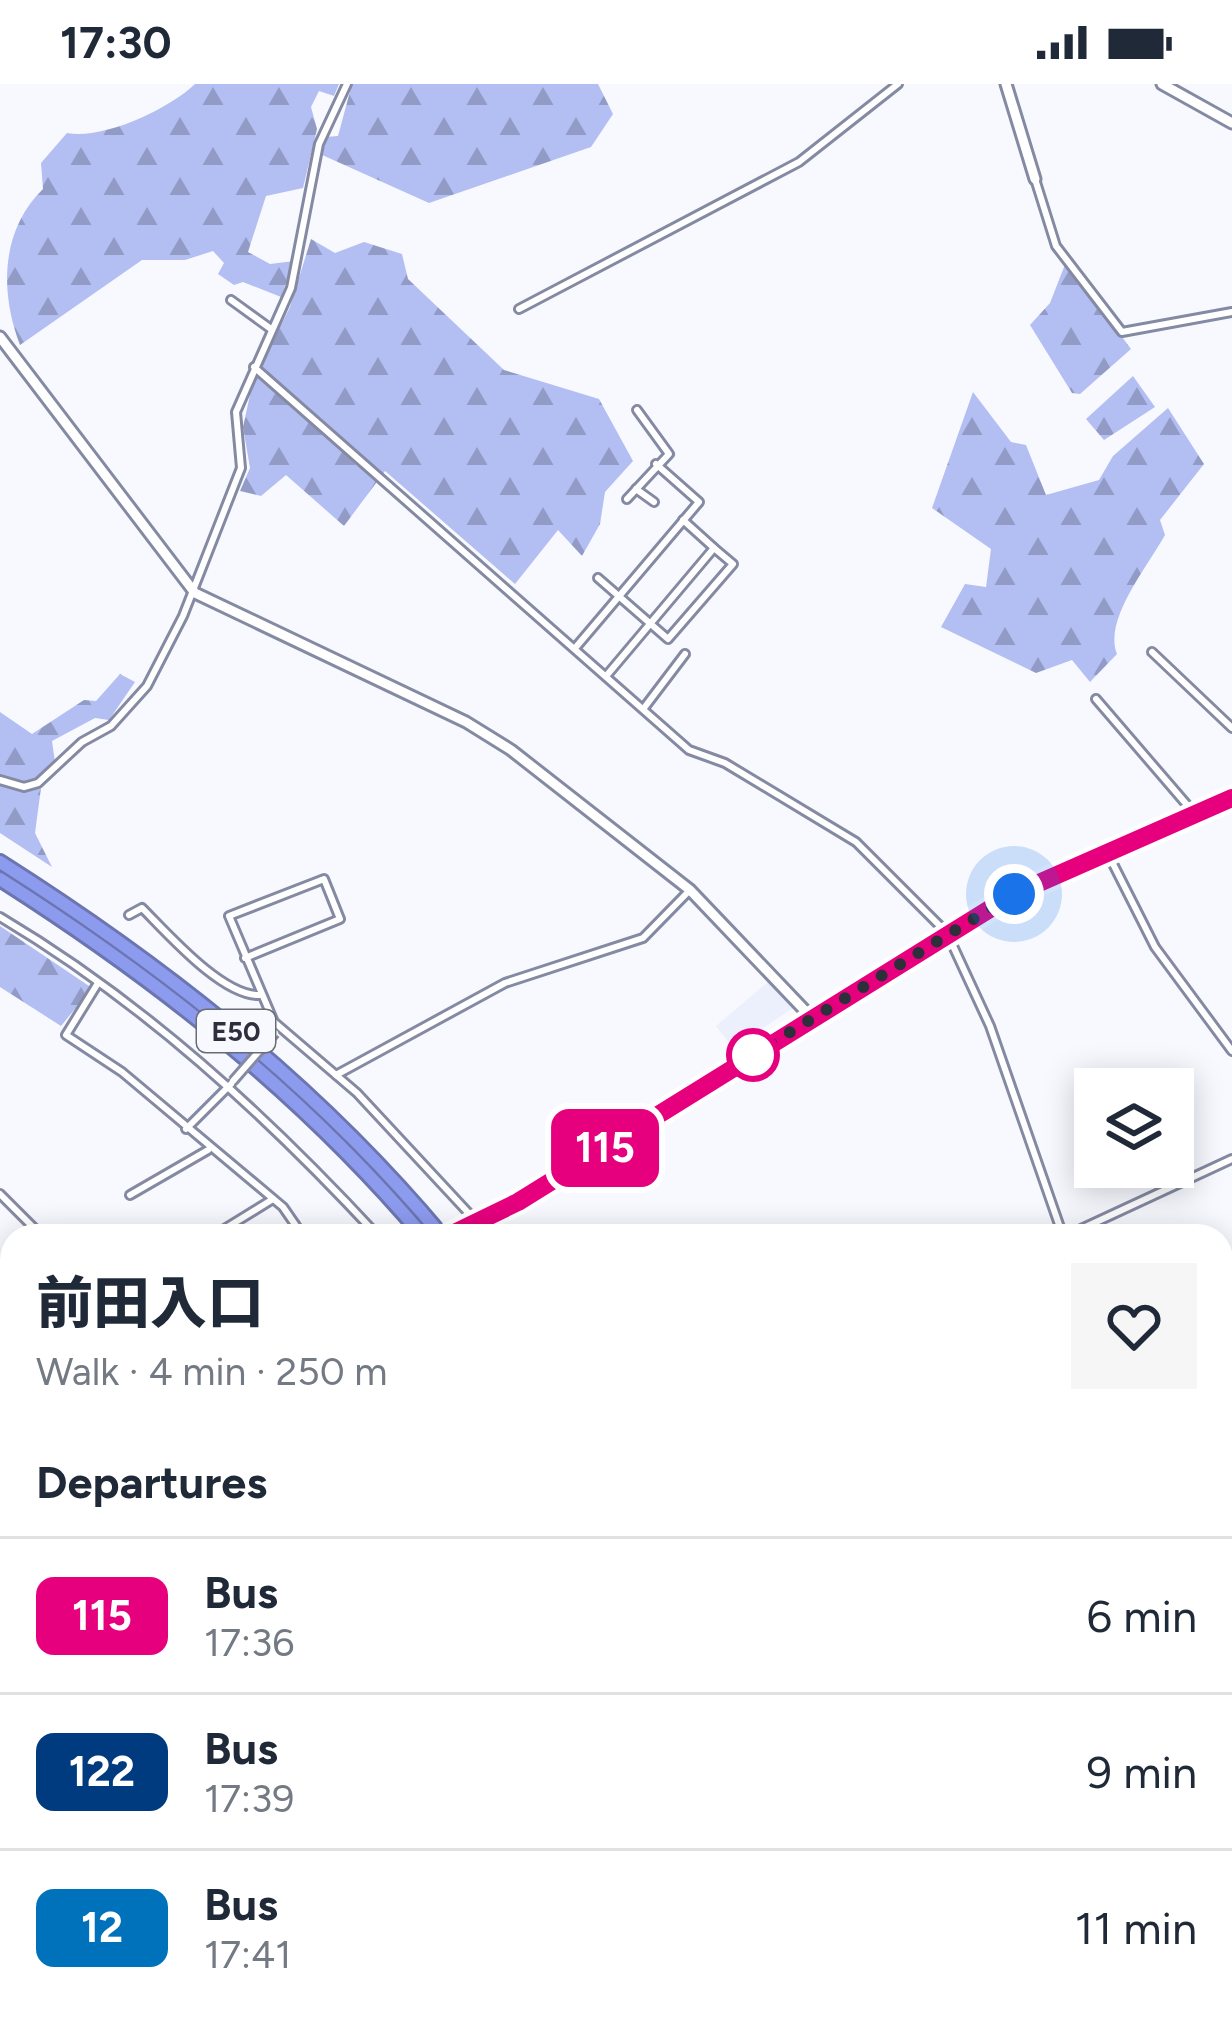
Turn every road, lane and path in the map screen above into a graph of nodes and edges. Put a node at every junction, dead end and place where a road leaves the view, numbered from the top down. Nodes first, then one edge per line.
1 (346, 84) edge
2 (898, 84) edge
3 (1006, 84) edge
4 (1162, 84) edge
5 (1232, 123) edge
6 (1035, 179) joint
7 (231, 300) dead end
8 (519, 309) dead end
9 (1232, 312) edge
10 (271, 329) junction
11 (0, 337) edge
12 (254, 368) junction
13 (637, 410) dead end
14 (656, 464) junction
15 (636, 489) junction
16 (627, 499) dead end
17 (654, 502) dead end
18 (683, 520) junction
19 (714, 548) junction
20 (598, 578) dead end
21 (195, 593) junction
22 (618, 596) junction
23 (650, 624) junction
24 (576, 646) junction
25 (1152, 652) dead end
26 (686, 654) dead end
27 (607, 675) junction
28 (1096, 699) dead end
29 (644, 709) junction
30 (1232, 728) edge
31 (0, 780) edge
32 (1232, 799) edge
33 (1193, 814) junction
34 (1106, 850) junction
35 (0, 862) edge
36 (0, 879) edge
37 (690, 890) junction
38 (129, 915) dead end
39 (0, 917) edge
40 (947, 933) junction
41 (245, 958) junction
42 (98, 982) junction
43 (260, 995) junction
44 (812, 1017) junction
45 (277, 1030) junction
46 (1232, 1051) edge
47 (336, 1076) junction
48 (231, 1083) junction
49 (186, 1129) junction
50 (208, 1150) junction
51 (1232, 1159) edge
52 (0, 1193) edge
53 (130, 1196) dead end
54 (273, 1199) junction
55 (30, 1224) edge
56 (232, 1224) edge
57 (293, 1224) edge
58 (366, 1224) edge
59 (411, 1224) edge
60 (434, 1224) edge
61 (471, 1224) edge
62 (484, 1224) edge
63 (1061, 1224) edge
64 (1091, 1224) edge

1 - 10 street
2 - 8 street
3 - 6 street
4 - 5 street
6 - 9 street
7 - 10 street
10 - 12 street
11 - 21 street
12 - 21 street
12 - 24 street
13 - 14 street
14 - 15 street
14 - 18 street
15 - 16 street
15 - 17 street
18 - 19 street
18 - 22 street
19 - 23 street
19 - 23 street
20 - 22 street
21 - 31 street
21 - 37 street
22 - 23 street
22 - 24 street
23 - 27 street
24 - 27 street
25 - 30 street
26 - 29 street
27 - 29 street
28 - 33 street
29 - 40 street
32 - 33 main road
33 - 34 main road
34 - 40 main road
34 - 46 street
35 - 60 highway, E50
36 - 59 highway, E50
37 - 44 street
37 - 47 street
38 - 43 street
39 - 42 street
40 - 44 main road
40 - 63 street
41 - 41 street
41 - 43 street
42 - 48 street
42 - 49 street
43 - 45 street
44 - 62 main road
45 - 47 street
45 - 48 street, bridge
47 - 61 street
48 - 49 street
48 - 58 street
49 - 50 street
50 - 53 street
50 - 54 street
51 - 64 street
52 - 55 street
54 - 56 street
54 - 57 street

